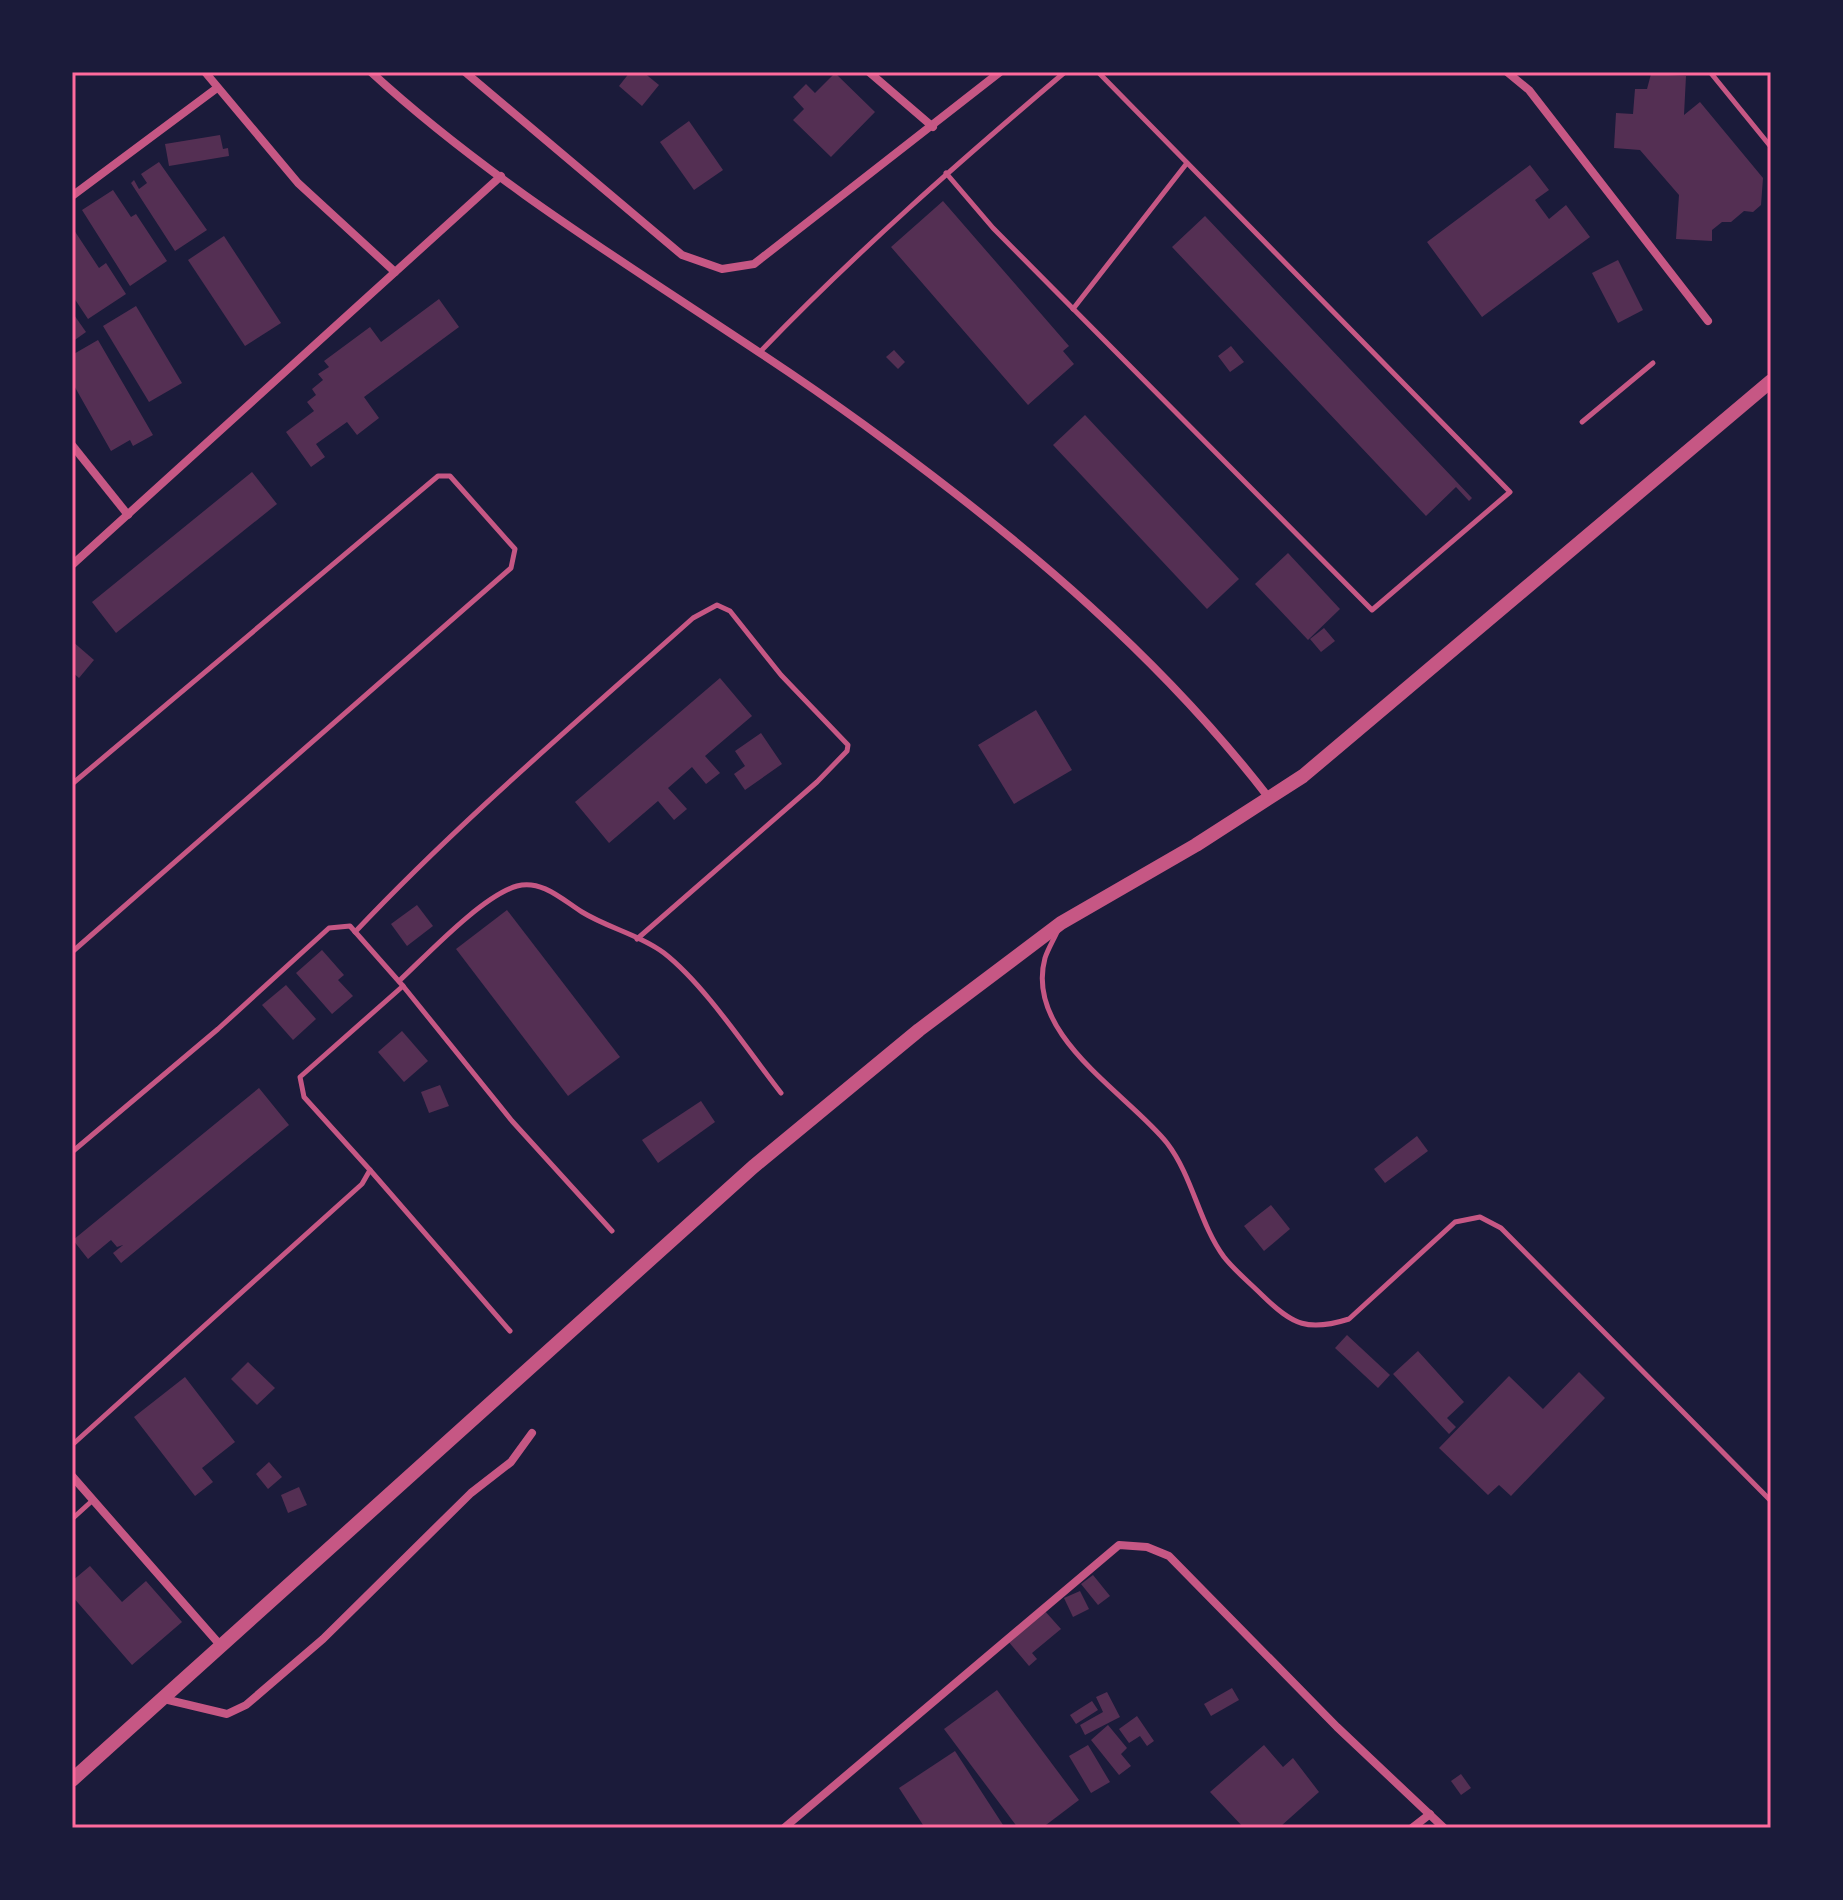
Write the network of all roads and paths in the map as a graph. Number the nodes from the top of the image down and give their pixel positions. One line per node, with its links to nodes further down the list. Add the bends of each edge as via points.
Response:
1 (205, 72): 10 (street)
2 (371, 72): 15 (street, via 418,115)
3 (465, 72): 11 (street, via 682,255 722,269 754,264)
4 (869, 72): 11 (street)
5 (1000, 72): 11 (street)
6 (1065, 72): 14 (lane)
7 (1098, 72): 13 (lane)
8 (1507, 72): 19 (street, via 1529,90)
9 (1710, 72): 12 (lane)
10 (217, 88): 16 (street); 17 (street, via 298,183)
11 (933, 127)
12 (1771, 147)
13 (1187, 163): 18 (lane); 18 (lane, via 1510,492 1372,610)
14 (946, 173): 18 (lane); 20 (lane)
15 (501, 176): 17 (street); 20 (street)
16 (72, 196)
17 (395, 272): 25 (street)
18 (1073, 309)
19 (1708, 321)
20 (759, 354): 28 (street, via 885,440 1018,544 1140,651 1221,735)
21 (1653, 363): 23 (lane)
22 (1771, 381): 28 (street, via 1303,776)
23 (1582, 422)
24 (72, 445): 25 (street)
25 (128, 515): 26 (street)
26 (72, 565)
27 (72, 784): 32 (lane, via 438,476 450,476 515,549 511,568)
28 (1269, 798): 29 (street)
29 (1061, 923): 43 (lane, via 1045,959 1050,1011 1094,1075 1168,1145 1224,1257 1282,1315 1303,1326 1349,1319 1455,1222 1480,1217 1501,1228); 45 (street, via 919,1030 753,1167)
30 (355, 932): 31 (lane, via 523,768 693,618 717,605 730,611 781,675 848,745 847,751); 33 (lane); 35 (lane, via 346,925 329,928)
31 (637, 939): 33 (lane, via 565,899 518,885 452,931); 34 (lane, via 663,953 687,976)
32 (72, 952)
33 (401, 984): 36 (lane, via 300,1077 304,1097); 37 (lane, via 512,1121)
34 (781, 1093)
35 (72, 1152)
36 (370, 1170): 38 (lane); 40 (lane, via 362,1184)
37 (612, 1231)
38 (510, 1331)
39 (532, 1433): 46 (street, via 511,1462 471,1493 323,1639 246,1705 227,1714)
40 (72, 1445)
41 (72, 1476): 42 (street)
42 (93, 1500): 44 (lane); 45 (street)
43 (1771, 1501)
44 (72, 1519)
45 (221, 1646): 46 (street)
46 (163, 1698): 47 (street)
47 (72, 1780)
48 (1430, 1814): 49 (street, via 1169,1556 1147,1547 1119,1545); 50 (street); 51 (street)
49 (784, 1828)
50 (1412, 1828)
51 (1444, 1828)

